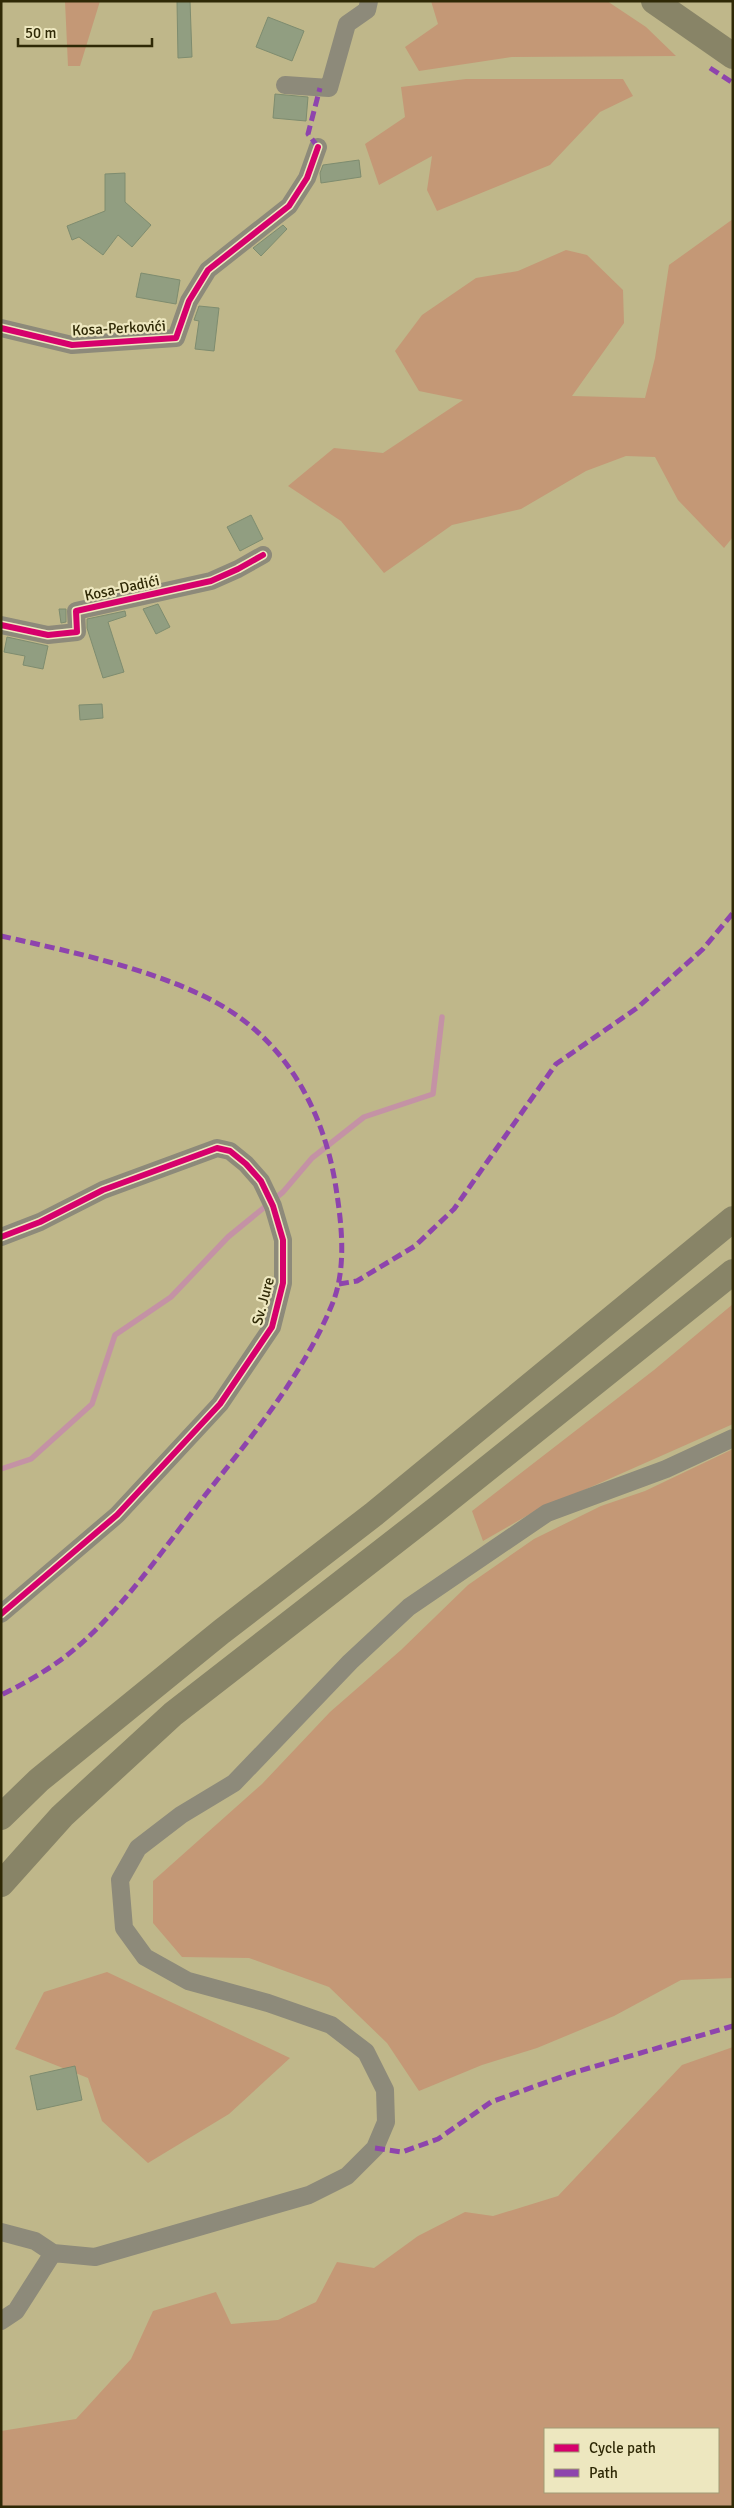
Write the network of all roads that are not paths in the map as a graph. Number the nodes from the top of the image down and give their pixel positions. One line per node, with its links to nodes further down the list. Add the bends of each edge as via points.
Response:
1 (369, 1): 4 (street, via 367,10 346,24 329,88)
2 (654, 1): 3 (highway)
3 (733, 56)
4 (285, 85)
5 (318, 147): 6 (street, Kosa-Perkovići, via 307,178 289,206 208,270 189,301 176,338 72,345)
6 (1, 328)
7 (263, 555): 8 (street, Kosa-Dadići, via 211,581 76,611 77,632 48,635)
8 (1, 625)
9 (733, 1219): 14 (highway, via 374,1514 221,1632 39,1780)
10 (1, 1237): 13 (street, Sv. Jure, via 40,1222 103,1190 218,1148 230,1151 246,1164 269,1198 283,1240 283,1283 272,1327 220,1404 117,1515)
11 (733, 1272): 15 (highway, via 173,1714 62,1816)
12 (733, 1438): 17 (street, via 666,1469 547,1513 461,1571 409,1608 350,1662 234,1783 181,1815 138,1848 120,1880 124,1928 145,1958 188,1981 330,2025 366,2052 385,2090 386,2122 375,2148 347,2176 309,2195 95,2257)
13 (1, 1614)
14 (1, 1817)
15 (1, 1884)
16 (1, 2232): 17 (street, via 35,2240)
17 (53, 2253): 18 (street, via 16,2311)
18 (1, 2321)

